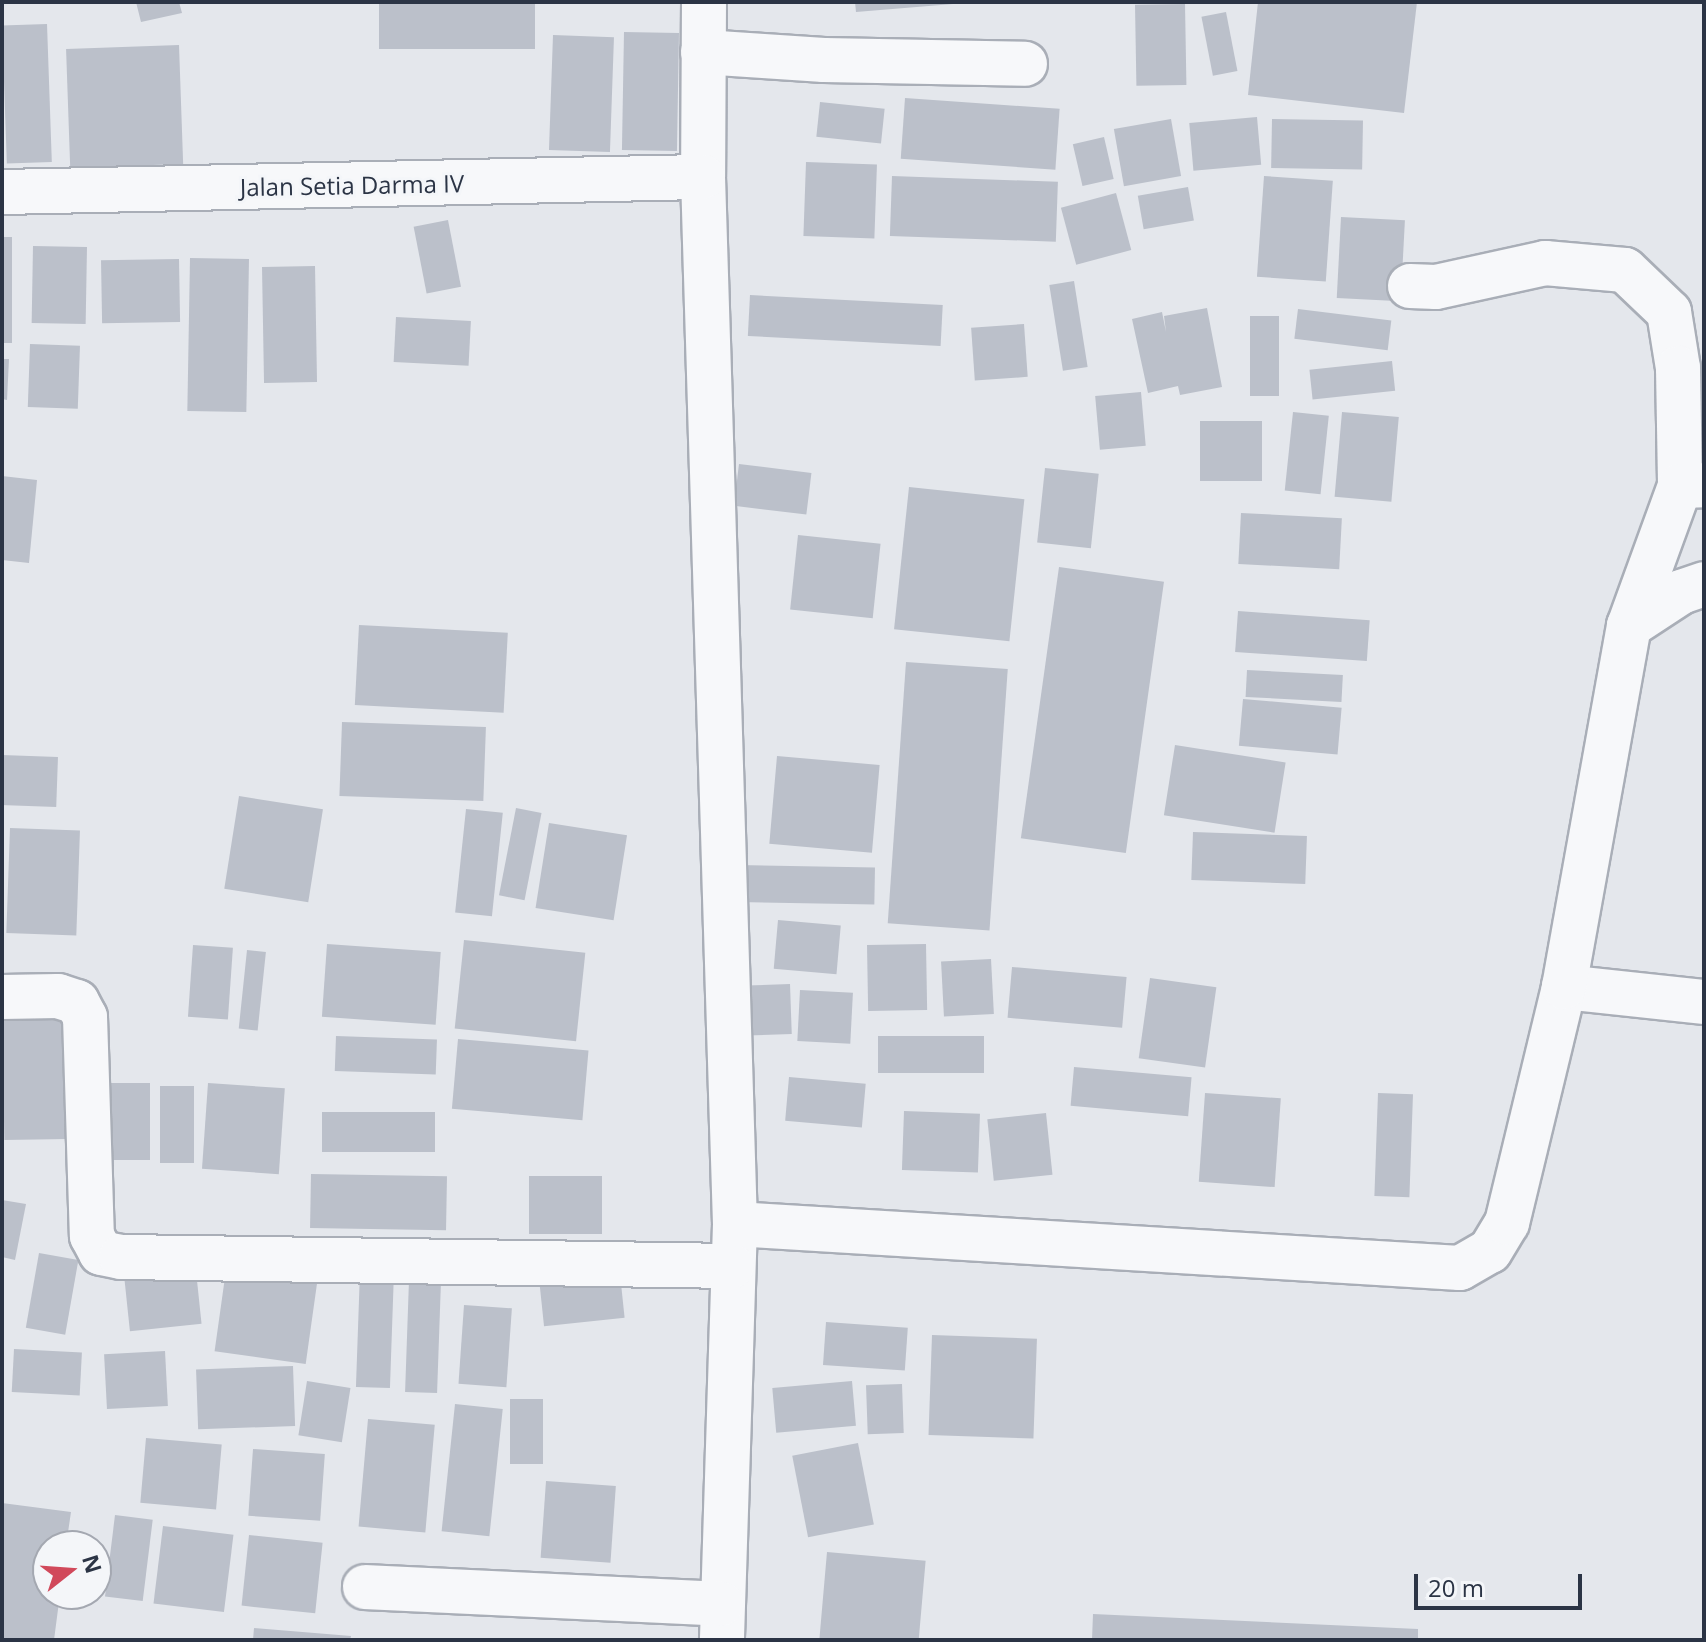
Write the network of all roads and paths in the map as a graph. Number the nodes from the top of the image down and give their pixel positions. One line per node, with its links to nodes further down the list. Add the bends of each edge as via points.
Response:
1 (704, 2): 2 (street)
2 (703, 52): 3 (street); 4 (street)
3 (1025, 64)
4 (703, 177): 5 (street, Jalan Setia Darma IV); 13 (street)
5 (2, 192)
6 (1410, 286): 7 (street, via 1436,287 1545,263 1625,270 1669,312)
7 (1692, 486): 9 (street)
8 (1704, 584): 9 (street, via 1681,592)
9 (1629, 626): 10 (street)
10 (1564, 987): 12 (street); 13 (street, via 1507,1223 1490,1251 1460,1268)
11 (2, 997): 13 (street, via 58,996 77,1002 85,1017 92,1236 101,1253 121,1257)
12 (1704, 1002)
13 (733, 1245): 15 (street)
14 (365, 1587): 15 (street)
15 (722, 1622)

